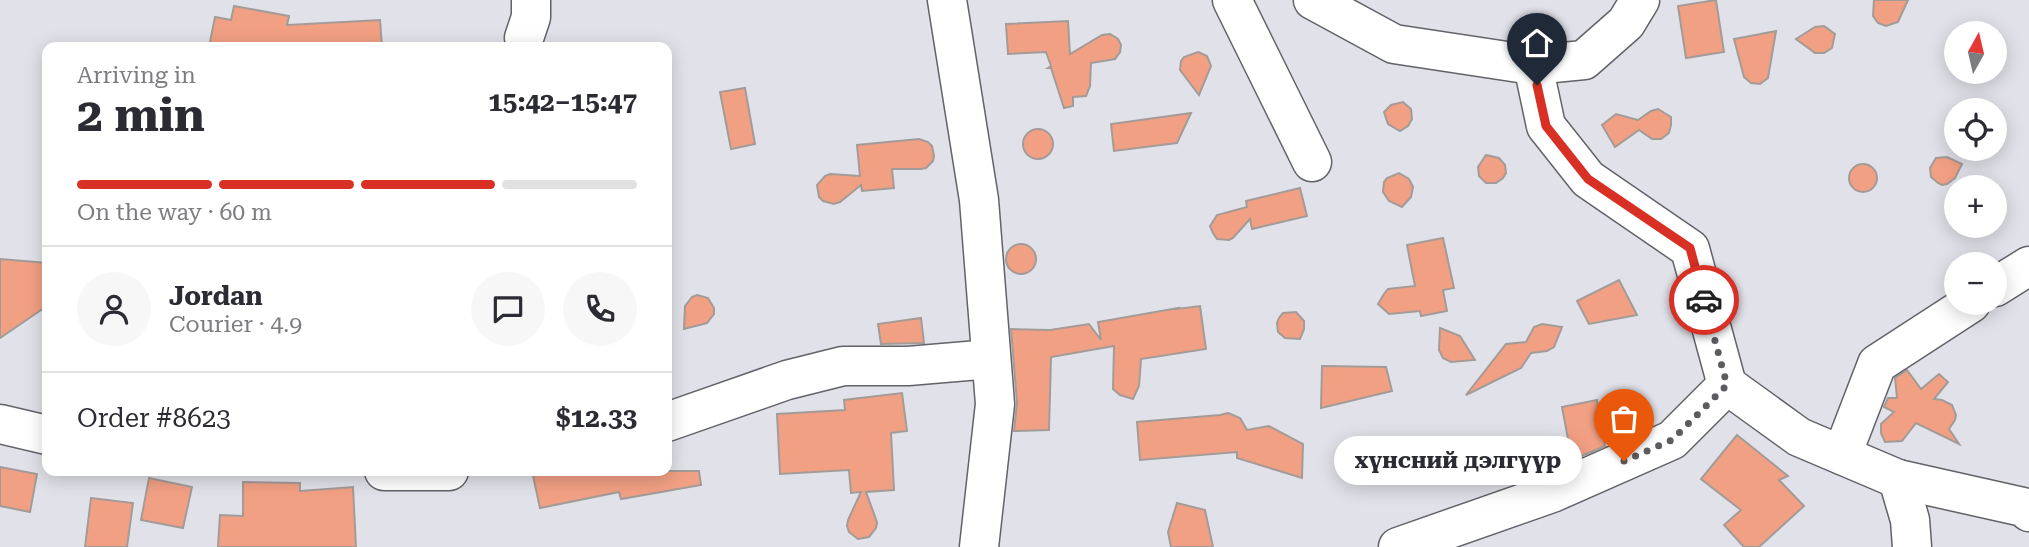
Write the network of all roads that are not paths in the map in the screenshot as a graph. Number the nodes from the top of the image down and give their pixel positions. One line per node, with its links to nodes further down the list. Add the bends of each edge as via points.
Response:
1 (531, 0): 6 (street)
2 (947, 0): 12 (street, via 979,201)
3 (1232, 0): 8 (street)
4 (1313, 0): 7 (street, via 1394,44)
5 (1640, 0): 7 (street, via 1626,23 1584,60)
6 (524, 38)
7 (1533, 65): 13 (street, via 1546,126 1588,179 1690,248)
8 (1312, 162)
9 (2029, 266): 10 (street)
10 (2007, 280)
11 (1953, 315): 17 (street, via 1877,364)
12 (991, 359): 14 (street, via 843,366 787,380); 20 (street, via 995,404)
13 (1727, 385): 17 (street, via 1799,437); 21 (street, via 1672,440 1552,493)
14 (672, 420)
15 (0, 424): 16 (street)
16 (42, 434)
17 (1842, 455): 18 (street)
18 (1898, 479): 19 (street); 22 (street)
19 (2029, 512)
20 (979, 547)
21 (1398, 547)
22 (1912, 547)

